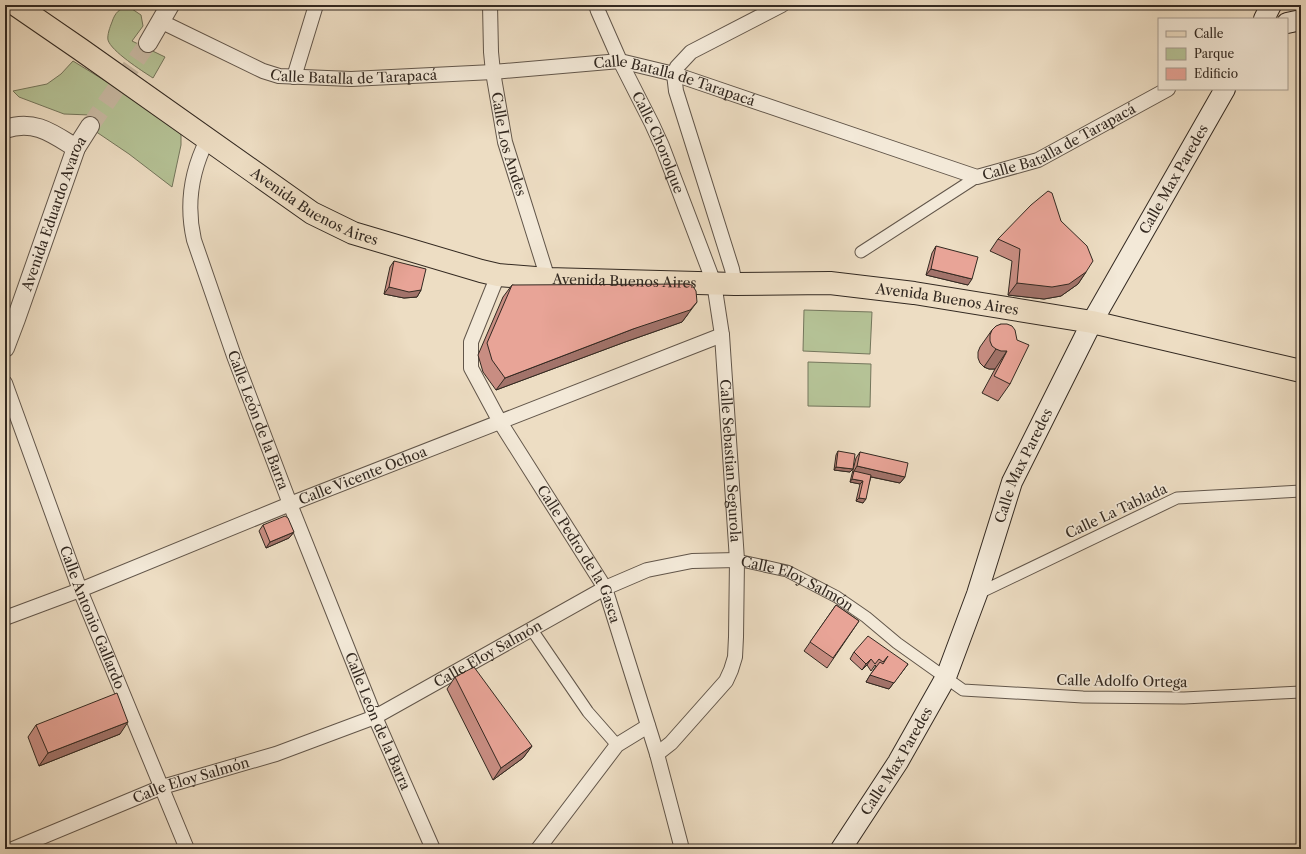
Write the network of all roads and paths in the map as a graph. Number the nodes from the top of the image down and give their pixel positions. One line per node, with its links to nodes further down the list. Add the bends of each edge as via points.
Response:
1 (16, 5): 23 (main road, Avenida Buenos Aires)
2 (170, 5): 12 (street)
3 (316, 5): 18 (street)
4 (490, 5): 16 (street, Calle Los Andes)
5 (596, 5): 15 (street, Calle Chorolque)
6 (782, 5): 17 (street, via 691,52)
7 (1272, 5): 10 (main road)
8 (1296, 5): 9 (main road)
9 (1301, 13)
10 (1265, 18)
11 (1301, 20): 13 (main road)
12 (160, 21): 14 (street); 18 (street, Calle Batalla de Tarapacá, via 263,71)
13 (1288, 23)
14 (148, 43)
15 (620, 61): 16 (street, Calle Batalla de Tarapacá); 17 (street, Calle Batalla de Tarapacá); 29 (street, Calle Chorolque, via 652,124)
16 (493, 72): 18 (street, Calle Batalla de Tarapacá, via 351,79); 28 (street, Calle Los Andes, via 504,142)
17 (674, 74): 25 (street, Calle Batalla de Tarapacá); 29 (street, Calle Chorolque, via 676,91 732,269)
18 (294, 77)
19 (1166, 90): 25 (street, Calle Batalla de Tarapacá, via 1038,160)
20 (1224, 90): 30 (main road, Calle Max Paredes)
21 (90, 126): 24 (street, Avenida Eduardo Avaroa)
22 (5, 129): 24 (street, via 19,125 42,128)
23 (207, 140): 27 (main road, Avenida Buenos Aires, via 312,213 353,234); 37 (street, Calle León de la Barra, via 199,156 191,189 191,225 194,240 234,356)
24 (76, 148): 32 (street, Avenida Eduardo Avaroa)
25 (977, 177): 26 (street)
26 (862, 252)
27 (498, 275): 28 (main road, Avenida Buenos Aires); 35 (street, Calle Pedro de la Gasca, via 471,342 471,368)
28 (548, 279): 29 (main road, Avenida Buenos Aires)
29 (724, 283): 30 (main road, Avenida Buenos Aires, via 830,283 914,293); 31 (street, Calle Sebastian Segurola)
30 (1092, 322): 33 (main road, Avenida Buenos Aires); 41 (main road, Calle Max Paredes, via 1012,482)
31 (722, 335): 35 (street, Calle Vicente Ochoa); 38 (street, Calle Sebastian Segurola)
32 (5, 348)
33 (1301, 371)
34 (5, 383): 40 (street, Calle Antonio Gallardo)
35 (500, 422): 37 (street, Calle Vicente Ochoa); 39 (street, Calle Pedro de la Gasca)
36 (1301, 490): 41 (street, Calle La Tablada, via 1177,498)
37 (290, 504): 40 (street, Calle Vicente Ochoa); 46 (street, Calle León de la Barra)
38 (737, 560): 39 (street, Calle Eloy Salmón, via 692,561 647,570); 44 (street, Calle Eloy Salmón, via 787,571 837,597); 49 (street, Calle Sebastian Segurola, via 735,657 731,670 726,681 671,743)
39 (605, 588): 43 (street, Calle Eloy Salmón); 47 (street, Calle Pedro de la Gasca)
40 (80, 590): 42 (street, Calle Vicente Ochoa); 50 (street, Calle Antonio Gallardo)
41 (977, 594): 44 (main road, Calle Max Paredes)
42 (5, 618)
43 (532, 630): 46 (street, Calle Eloy Salmón); 48 (street, via 588,712)
44 (946, 677): 45 (street, Calle Adolfo Ortega, via 963,690 1083,697 1184,698); 51 (main road, Calle Max Paredes)
45 (1301, 692)
46 (375, 717): 50 (street, Calle Eloy Salmón, via 276,754); 54 (street, Calle León de la Barra)
47 (648, 726): 48 (street); 49 (street, Calle Pedro de la Gasca)
48 (616, 745): 55 (street)
49 (657, 754): 56 (street, Calle Pedro de la Gasca)
50 (162, 787): 52 (street, Calle Eloy Salmón); 53 (street, Calle Antonio Gallardo)
51 (847, 847)
52 (13, 849)
53 (187, 849)
54 (432, 849)
55 (538, 849)
56 (682, 849)

